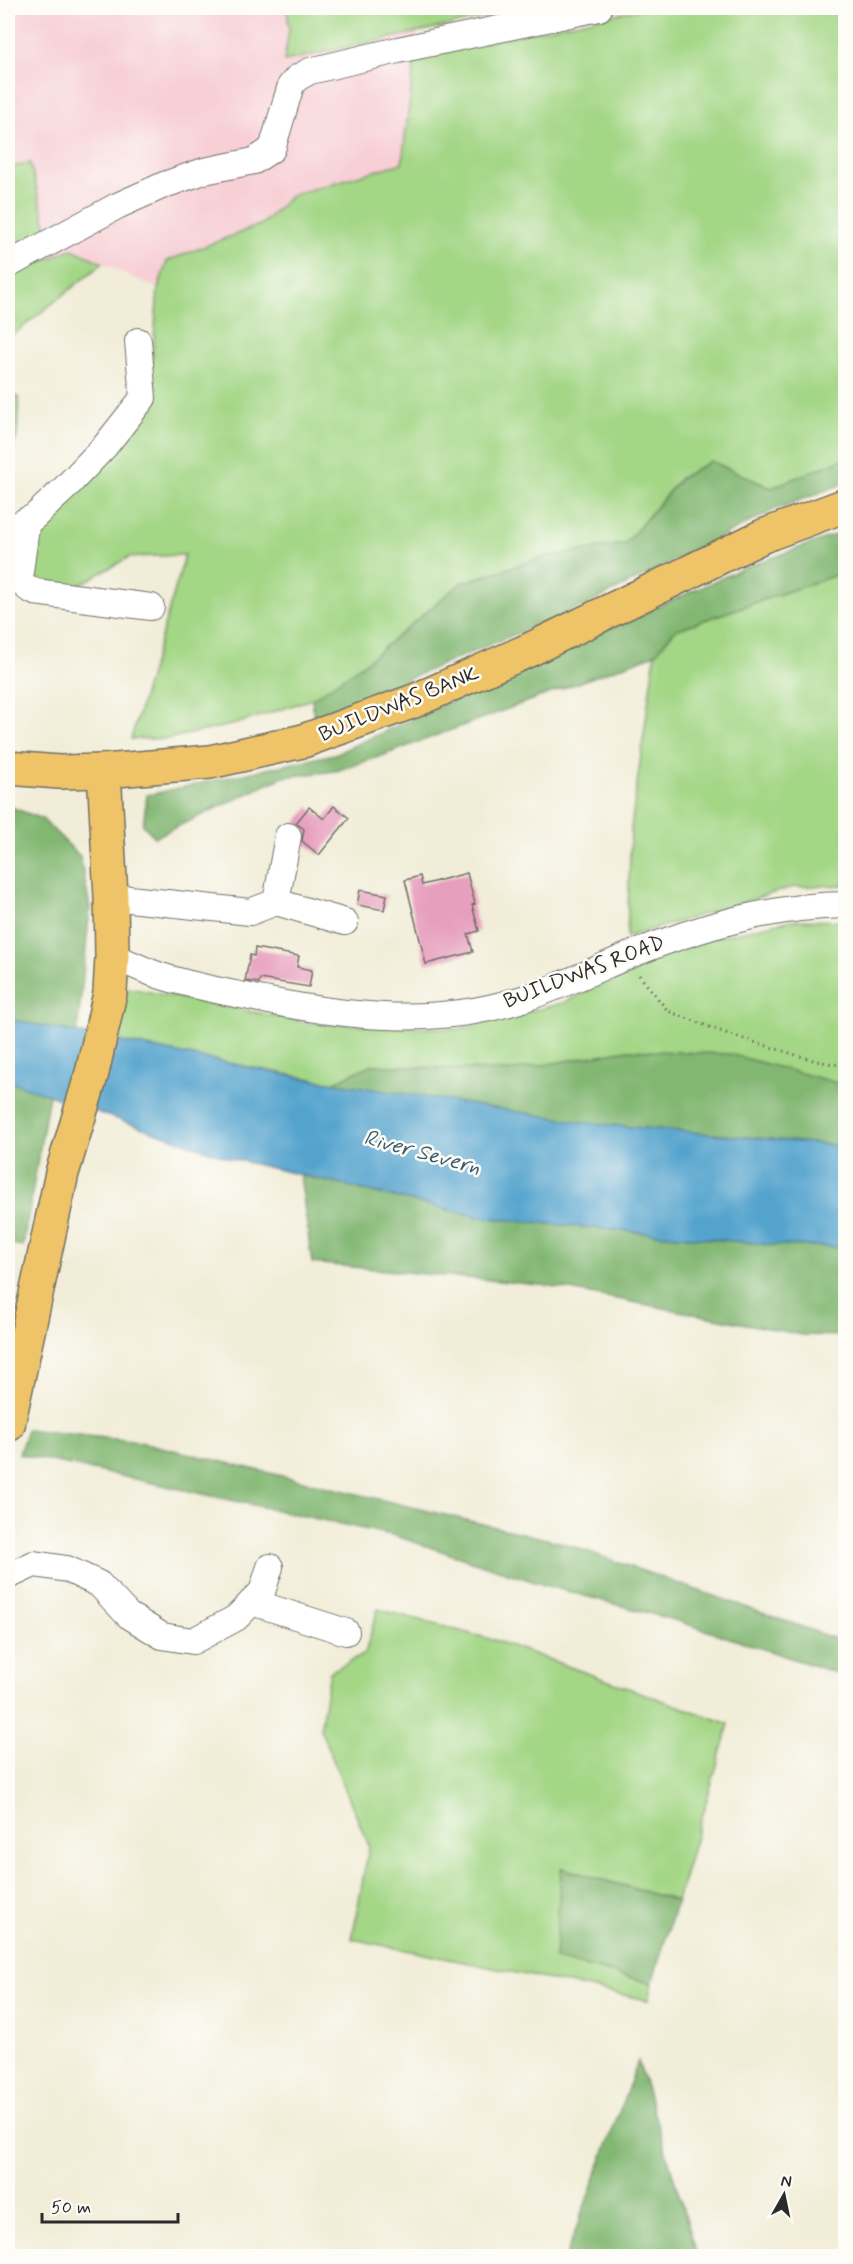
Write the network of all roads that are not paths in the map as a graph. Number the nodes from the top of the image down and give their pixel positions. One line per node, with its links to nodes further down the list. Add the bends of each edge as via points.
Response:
1 (599, 8): 2 (street, via 310,71 291,85 272,149 254,161 204,171 164,185)
2 (8, 265)
3 (138, 341): 5 (street, via 143,398 64,489 34,517)
4 (846, 505): 9 (main road, BUILDWAS BANK, via 763,536 414,702 303,741 210,762)
5 (17, 525): 6 (street)
6 (14, 567): 7 (street, via 25,587 35,592)
7 (151, 607)
8 (8, 768): 9 (main road)
9 (104, 771): 11 (main road)
10 (288, 836): 12 (street)
11 (111, 897): 12 (street, via 250,912); 15 (main road)
12 (276, 902): 14 (street)
13 (846, 905): 15 (street, BUILDWAS ROAD, via 778,910 735,919 629,955 562,986 514,1002 430,1017 392,1018 289,1005 159,975)
14 (345, 922)
15 (112, 956): 16 (main road, via 110,993 92,1073 62,1173)
16 (8, 1425)
17 (270, 1567): 19 (street, via 262,1592)
18 (8, 1576): 19 (street, via 34,1564 67,1569 99,1584 128,1615 162,1636 193,1641 236,1618)
19 (252, 1602): 20 (street)
20 (346, 1632)

